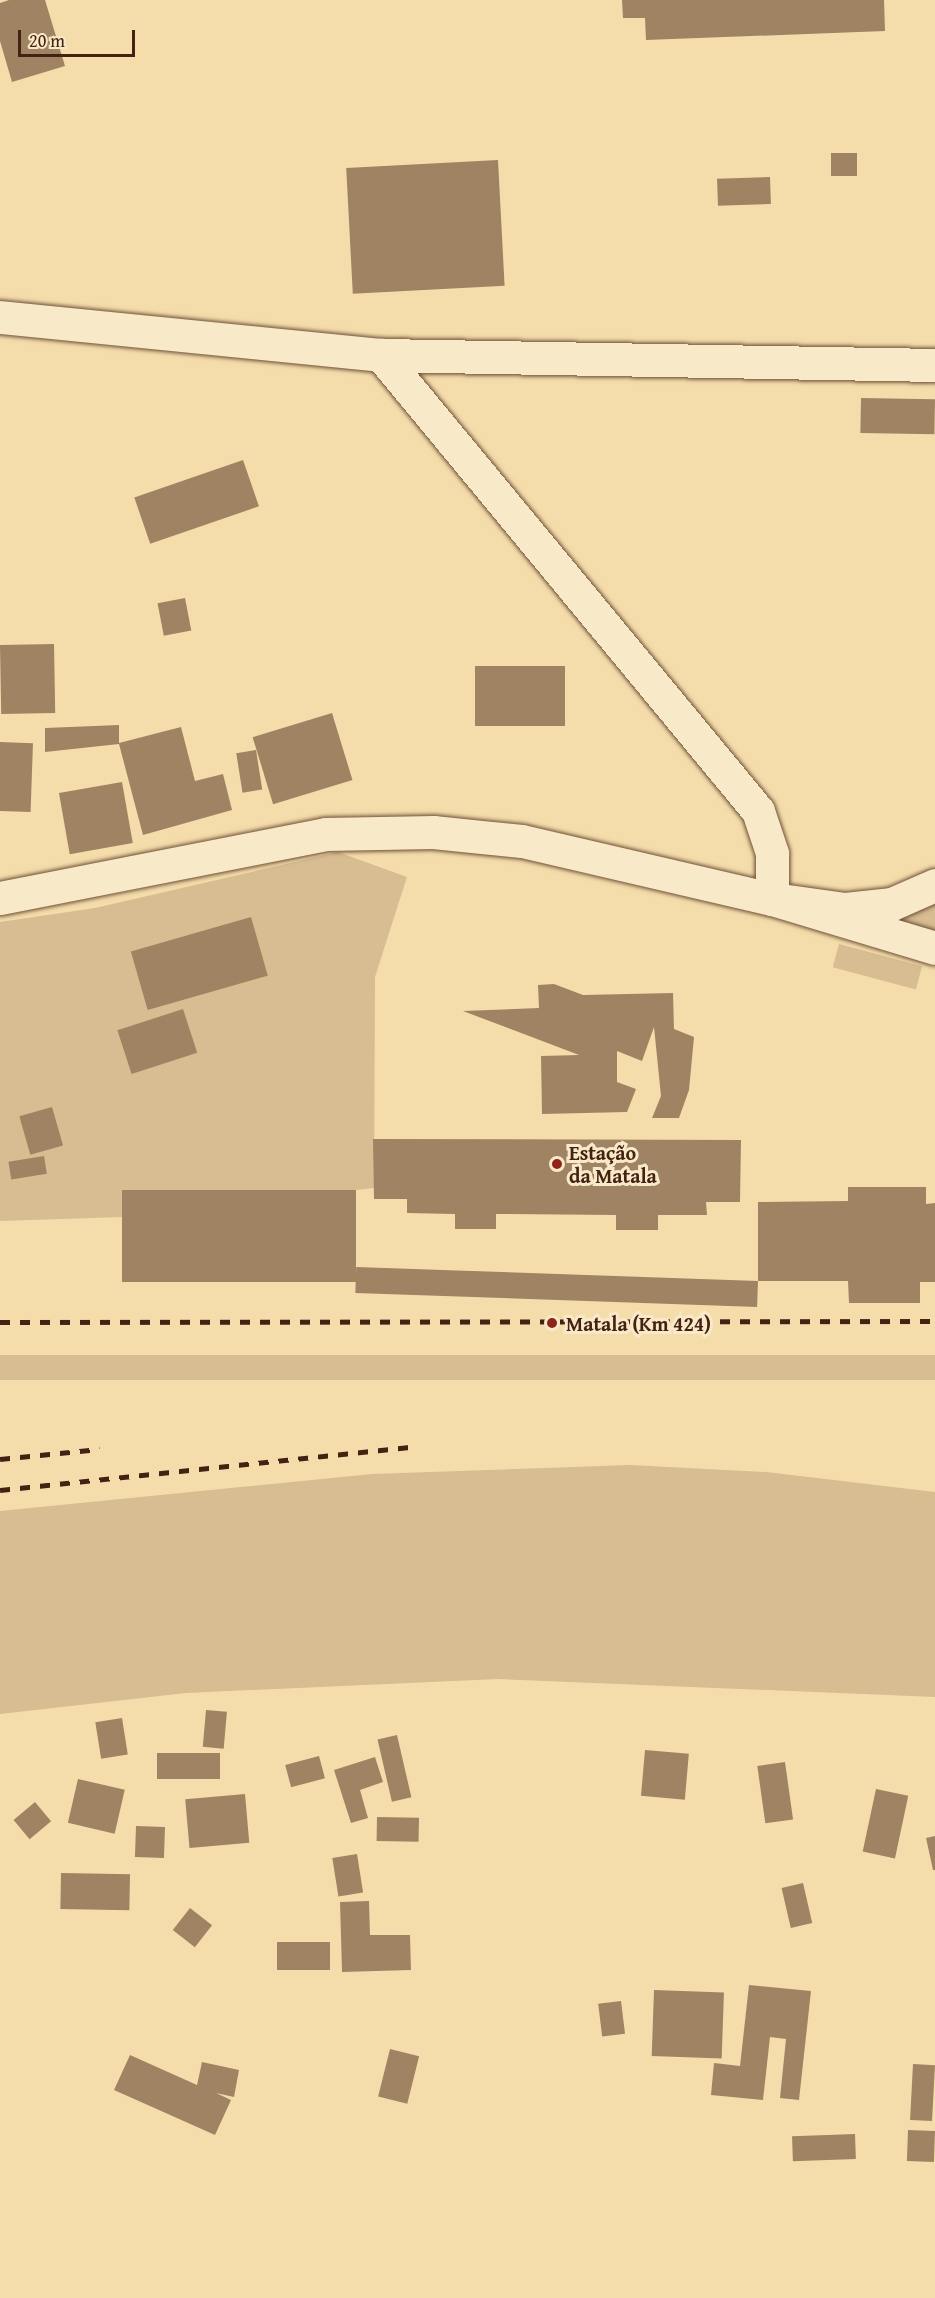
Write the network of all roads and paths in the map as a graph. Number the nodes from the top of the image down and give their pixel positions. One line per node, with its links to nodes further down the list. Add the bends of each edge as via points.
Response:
1 (0, 317): 2 (street)
2 (381, 355): 3 (street); 6 (street, via 758,811 772,853)
3 (935, 365)
4 (935, 885): 6 (street, via 892,904 845,909)
5 (0, 898): 6 (street, via 325,834 433,832 522,841)
6 (772, 899): 7 (street)
7 (935, 948)

